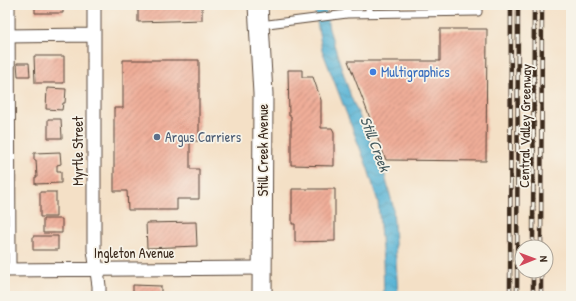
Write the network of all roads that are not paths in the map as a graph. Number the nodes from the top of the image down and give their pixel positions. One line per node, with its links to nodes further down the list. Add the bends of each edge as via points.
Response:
1 (11, 5): 13 (lane)
2 (94, 5): 12 (street, Myrtle Street)
3 (258, 5): 11 (street, Still Creek Avenue)
4 (347, 5): 10 (lane)
5 (369, 5): 8 (lane)
6 (400, 5): 9 (lane)
7 (478, 5): 9 (lane, via 478,12)
8 (368, 13): 9 (lane); 10 (lane)
9 (400, 13)
10 (347, 14): 11 (lane)
11 (259, 25): 14 (street, Still Creek Avenue, via 263,101)
12 (94, 35): 13 (street); 16 (street, Myrtle Street)
13 (8, 36): 15 (lane)
14 (262, 268): 16 (street, Ingleton Avenue); 18 (street, Still Creek Avenue)
15 (9, 270): 16 (street, Ingleton Avenue)
16 (96, 270): 17 (street, Myrtle Street)
17 (99, 296)
18 (262, 296)

